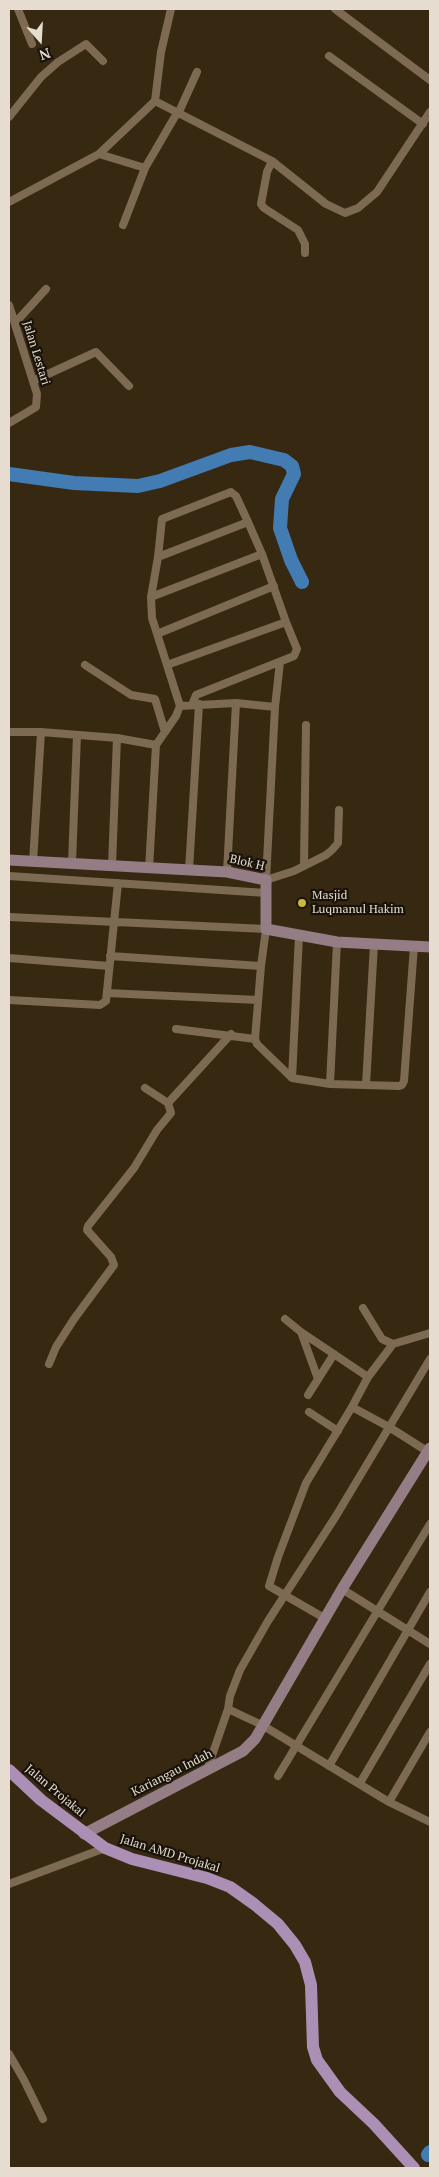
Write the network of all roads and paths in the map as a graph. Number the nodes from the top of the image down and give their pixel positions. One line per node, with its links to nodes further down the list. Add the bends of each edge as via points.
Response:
1 (18, 9): 4 (street)
2 (171, 9): 9 (street, via 161,52)
3 (335, 9): 8 (street)
4 (32, 44)
5 (329, 56): 13 (street)
6 (103, 61): 12 (street, via 86,44 41,77)
7 (197, 72): 11 (street)
8 (430, 80)
9 (156, 101): 11 (street); 14 (street)
10 (430, 112): 13 (street)
11 (177, 113): 15 (street); 16 (street)
12 (9, 117)
13 (423, 124): 15 (street, via 378,192 358,208 345,213 326,204)
14 (99, 154): 16 (street); 17 (street)
15 (272, 161): 19 (street, via 261,204 298,230 305,244)
16 (145, 168): 18 (street)
17 (9, 202)
18 (123, 225)
19 (305, 253)
20 (46, 289): 22 (street)
21 (9, 304): 22 (street, Jalan Lestari)
22 (16, 323): 23 (street, Jalan Lestari)
23 (34, 380): 24 (street, via 96,352); 25 (street, Jalan Lestari, via 36,406)
24 (129, 386)
25 (9, 423)
26 (248, 522): 27 (street); 28 (street); 28 (street, via 231,492 162,519)
27 (262, 554): 29 (street); 30 (street)
28 (158, 557): 30 (street)
29 (274, 586): 31 (street); 32 (street)
30 (151, 597): 32 (street)
31 (286, 622): 33 (street, via 297,649 294,656); 35 (street)
32 (157, 634): 35 (street)
33 (280, 662): 37 (street, via 196,695); 39 (street)
34 (85, 665): 43 (street, via 131,695 155,698)
35 (167, 665): 38 (street)
36 (236, 703): 37 (street); 39 (street); 55 (street)
37 (196, 704): 38 (street); 54 (street)
38 (180, 706): 43 (street)
39 (275, 708): 57 (street)
40 (306, 725): 51 (street)
41 (9, 732): 42 (street)
42 (41, 732): 44 (street); 49 (street)
43 (165, 732): 46 (street)
44 (77, 735): 45 (street); 50 (street)
45 (118, 738): 46 (street); 52 (street)
46 (156, 745): 53 (street)
47 (338, 810): 51 (street, via 338,843 326,855)
48 (9, 860): 49 (street, Blok H)
49 (33, 862): 50 (street, Blok H)
50 (72, 863): 52 (street, Blok H)
51 (304, 864): 57 (street)
52 (112, 865): 53 (street, Blok H)
53 (149, 868): 54 (street, Blok H)
54 (189, 870): 55 (street, Blok H)
55 (227, 872): 57 (street, Blok H)
56 (9, 876): 58 (street)
57 (266, 880): 59 (street, Blok H)
58 (118, 883): 59 (street); 61 (street)
59 (266, 893): 62 (street, Blok H)
60 (9, 917): 61 (street)
61 (115, 921): 62 (street); 68 (street)
62 (266, 929): 63 (street); 71 (street)
63 (299, 936): 64 (street); 78 (street)
64 (337, 942): 65 (street); 79 (street)
65 (374, 944): 66 (street); 80 (street)
66 (414, 946): 67 (street); 80 (street, via 404,1081 399,1086)
67 (430, 947)
68 (110, 956): 70 (street); 71 (street)
69 (9, 958): 70 (street)
70 (109, 966): 72 (street)
71 (261, 966): 74 (street)
72 (107, 993): 73 (street, via 106,1001 100,1005); 74 (street)
73 (9, 1000)
74 (258, 1000): 77 (street)
75 (176, 1029): 76 (street)
76 (231, 1034): 77 (street); 82 (street)
77 (255, 1039): 78 (street)
78 (292, 1078): 79 (street)
79 (330, 1084): 80 (street)
80 (366, 1085)
81 (145, 1088): 82 (street)
82 (168, 1103): 90 (street, via 171,1113 122,1184 88,1226 87,1230 111,1257 114,1265 74,1319)
83 (363, 1308): 87 (street, via 382,1339)
84 (285, 1319): 85 (street)
85 (301, 1332): 88 (street); 92 (street)
86 (430, 1333): 87 (street)
87 (393, 1344): 91 (street)
88 (334, 1354): 91 (street); 92 (street)
89 (430, 1359): 96 (street)
90 (49, 1364)
91 (368, 1377): 94 (street)
92 (318, 1379): 93 (street)
93 (308, 1395)
94 (352, 1407): 96 (street); 97 (street)
95 (309, 1412): 97 (street)
96 (389, 1427): 98 (street); 102 (street)
97 (338, 1431): 102 (street, via 306,1483 278,1557 269,1586)
98 (429, 1451): 100 (street, Kariangau Indah)
99 (430, 1524): 103 (street)
100 (342, 1589): 103 (street); 104 (street, Kariangau Indah)
101 (430, 1592): 105 (street)
102 (286, 1595): 104 (street); 108 (street, via 240,1670)
103 (378, 1612): 105 (street); 111 (street)
104 (326, 1619): 109 (street, Kariangau Indah)
105 (407, 1630): 106 (street); 112 (street)
106 (430, 1644)
107 (430, 1664): 116 (street)
108 (228, 1709): 109 (street); 114 (street)
109 (262, 1726): 111 (street); 114 (street, Kariangau Indah, via 243,1751)
110 (430, 1732): 117 (street)
111 (296, 1745): 112 (street); 115 (street)
112 (329, 1766): 116 (street)
113 (9, 1770): 119 (main road, Jalan Projakal)
114 (207, 1770): 119 (street, Kariangau Indah)
115 (278, 1776)
116 (360, 1783): 117 (street)
117 (389, 1802): 118 (street)
118 (430, 1822)
119 (84, 1834): 120 (main road, Jalan AMD Projakal)
120 (105, 1848): 121 (street); 124 (main road, Jalan AMD Projakal, via 230,1887 278,1924 295,1945 311,1985 313,2046 317,2060 340,2092)
121 (9, 1884)
122 (9, 2054): 123 (street)
123 (43, 2118)
124 (414, 2168)

